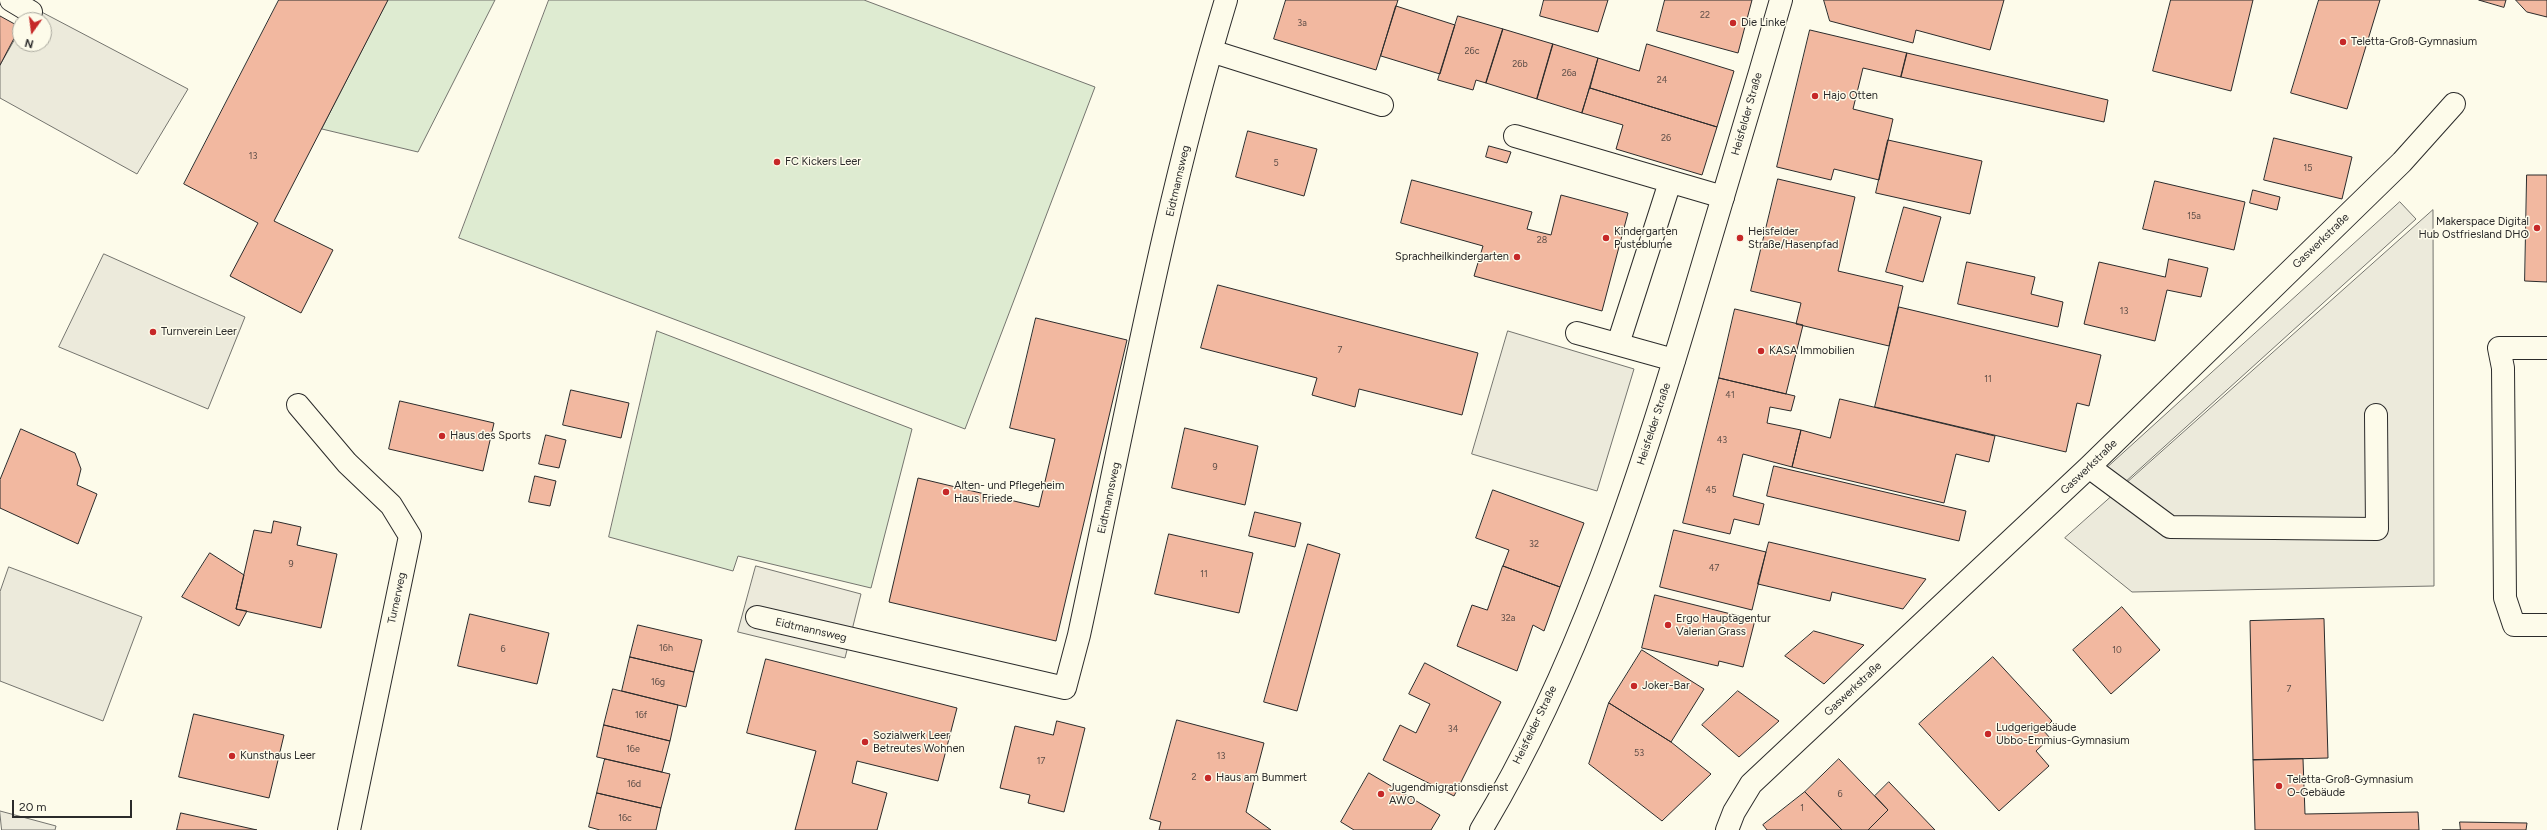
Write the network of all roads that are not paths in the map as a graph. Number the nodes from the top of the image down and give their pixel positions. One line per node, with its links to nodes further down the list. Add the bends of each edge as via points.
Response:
1 (11, 0): 4 (street)
2 (1226, 0): 5 (street, Eidtmannsweg)
3 (1781, 0): 10 (street, Heisfelder Straße)
4 (31, 12)
5 (1211, 50): 7 (street); 18 (street, Eidtmannsweg, via 1173,197 1079,635 1065,688)
6 (2454, 104): 17 (street, Gaswerkstraße, via 2402,162)
7 (1382, 106)
8 (1515, 136): 9 (street)
9 (1670, 182): 10 (street); 12 (street)
10 (1723, 197): 14 (street, Heisfelder Straße)
11 (1577, 333): 12 (street)
12 (1618, 344): 14 (street)
13 (2547, 348): 19 (street, via 2499,348 2503,368 2505,598 2514,625)
14 (1674, 360): 21 (street, Heisfelder Straße, via 1648,447 1599,581 1548,701)
15 (298, 405): 20 (street, Turnerweg, via 347,463 391,505 410,536)
16 (2376, 415): 17 (street, via 2377,529 2170,527)
17 (2089, 467): 22 (street, Gaswerkstraße, via 1752,784 1734,812)
18 (757, 617)
19 (2547, 625)
20 (349, 830)
21 (1481, 830)
22 (1727, 830)

